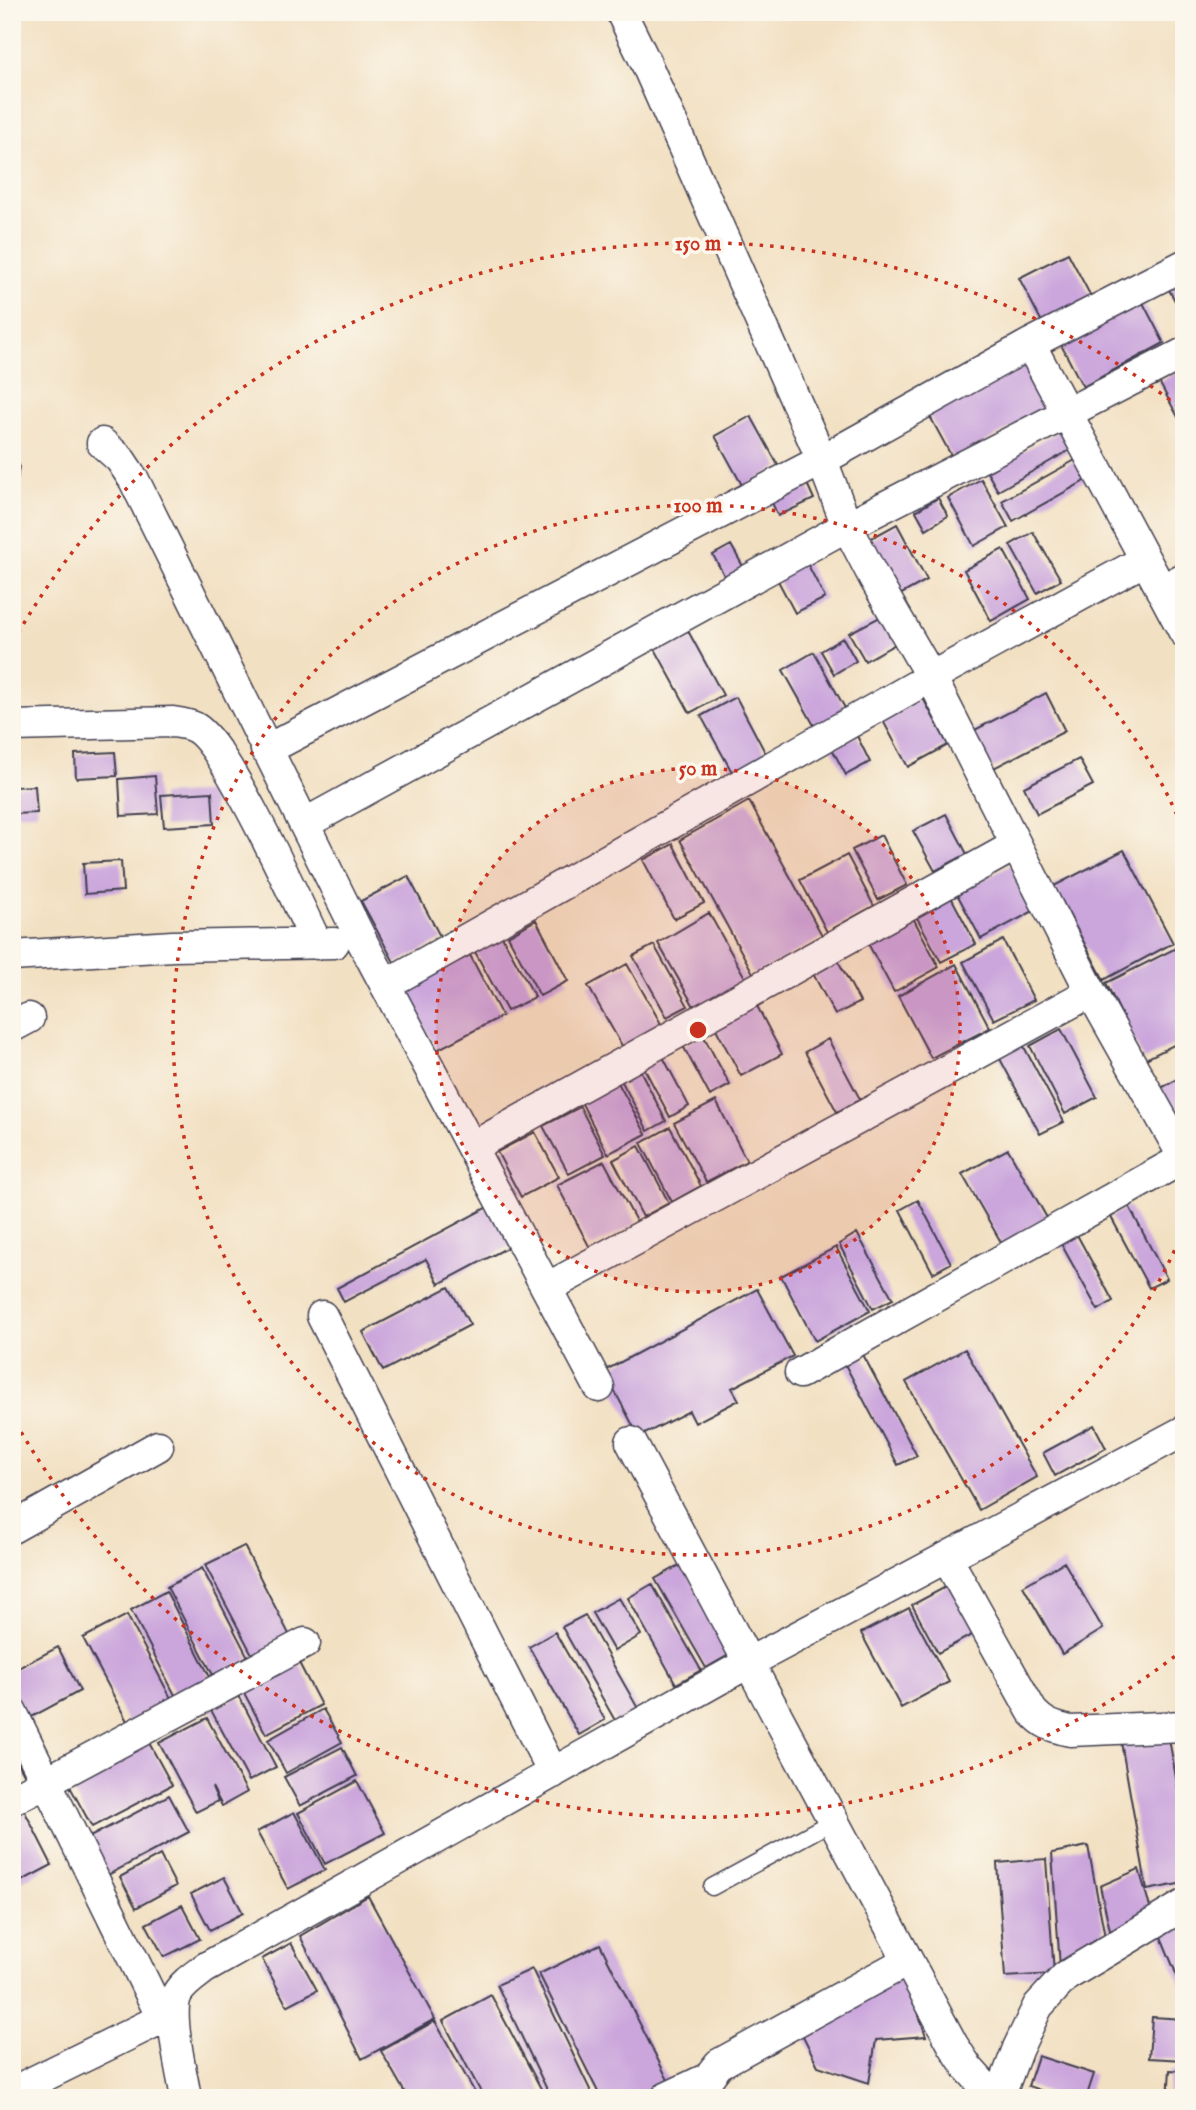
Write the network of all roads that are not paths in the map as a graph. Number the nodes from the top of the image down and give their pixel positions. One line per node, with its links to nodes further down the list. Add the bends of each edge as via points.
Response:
1 (621, 12): 7 (street)
2 (1184, 265): 3 (street)
3 (1030, 344): 5 (street); 7 (street)
4 (1184, 353): 5 (street)
5 (1066, 414): 8 (street); 9 (street)
6 (102, 443): 14 (street, via 120,459 139,490)
7 (822, 460): 8 (street); 14 (street)
8 (847, 526): 12 (street); 15 (street)
9 (1145, 560): 10 (street); 12 (street)
10 (1172, 584): 11 (street)
11 (1184, 632)
12 (930, 677): 16 (street); 20 (street)
13 (12, 726): 18 (street, via 173,722 195,727 220,756)
14 (266, 750): 15 (street)
15 (304, 824): 17 (street)
16 (1016, 845): 21 (street); 22 (street)
17 (363, 943): 18 (street); 20 (street)
18 (317, 944): 19 (street, via 173,946)
19 (12, 956)
20 (385, 985): 22 (street)
21 (1091, 992): 23 (street); 24 (street)
22 (472, 1147): 24 (street)
23 (1184, 1158): 26 (street)
24 (547, 1288): 27 (street)
25 (321, 1316): 37 (street)
26 (800, 1373)
27 (599, 1387)
28 (1184, 1432): 32 (street)
29 (631, 1442): 34 (street)
30 (158, 1446): 31 (street)
31 (12, 1528)
32 (947, 1558): 34 (street); 36 (street, via 1041,1721 1070,1731)
33 (305, 1643): 38 (street)
34 (748, 1664): 37 (street); 40 (street)
35 (12, 1712): 38 (street)
36 (1184, 1726)
37 (553, 1773): 44 (street, via 205,1968 177,1994)
38 (46, 1782): 39 (street); 44 (street)
39 (12, 1800)
40 (833, 1821): 41 (lane); 43 (street)
41 (712, 1887)
42 (1184, 1905): 49 (street, via 1066,1976 1038,2006)
43 (907, 1961): 45 (street, via 719,2064); 49 (street, via 968,2068)
44 (167, 2016): 46 (street); 47 (street)
45 (706, 2088): 48 (street)
46 (12, 2092)
47 (186, 2098)
48 (666, 2098)
49 (997, 2098)

